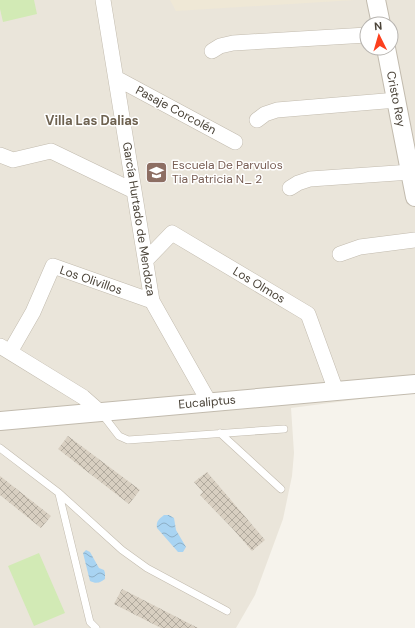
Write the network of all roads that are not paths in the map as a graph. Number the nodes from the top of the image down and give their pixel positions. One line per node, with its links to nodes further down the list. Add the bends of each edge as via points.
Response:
1 (103, 0): 7 (street, García Hurtado de Mendoza)
2 (376, 0): 3 (street)
3 (379, 16)
4 (359, 35): 5 (street, via 233,43)
5 (212, 51)
6 (388, 56): 8 (street, Cristo Rey)
7 (116, 78): 10 (street, Pasaje Corcolén); 14 (street, García Hurtado de Mendoza)
8 (397, 100): 9 (street, via 277,110); 12 (street, Cristo Rey)
9 (257, 120)
10 (236, 142)
11 (0, 155): 14 (street, via 13,160 51,151)
12 (411, 172): 13 (street, via 310,180); 15 (street, Cristo Rey)
13 (290, 188)
14 (134, 191): 18 (street, García Hurtado de Mendoza)
15 (415, 197)
16 (415, 240): 17 (street, via 360,246)
17 (340, 254)
18 (146, 260): 19 (street, García Hurtado de Mendoza); 22 (street, Los Olmos, via 172,233 308,314)
19 (152, 301): 20 (street, Los Olivillos, via 53,266 33,312); 23 (street, García Hurtado de Mendoza)
20 (5, 349): 24 (street, via 83,397)
21 (415, 384): 22 (street, Eucaliptus)
22 (336, 391): 23 (street, Eucaliptus)
23 (209, 402): 24 (street, Eucaliptus)
24 (100, 412): 25 (street, Eucaliptus); 27 (lane, via 119,436 128,440)
25 (0, 421)
26 (284, 429): 27 (lane)
27 (220, 433): 29 (lane)
28 (0, 448): 30 (lane)
29 (281, 489)
30 (59, 493): 31 (lane, via 122,550 147,568); 32 (lane, via 90,622)
31 (227, 611)
32 (96, 628)

